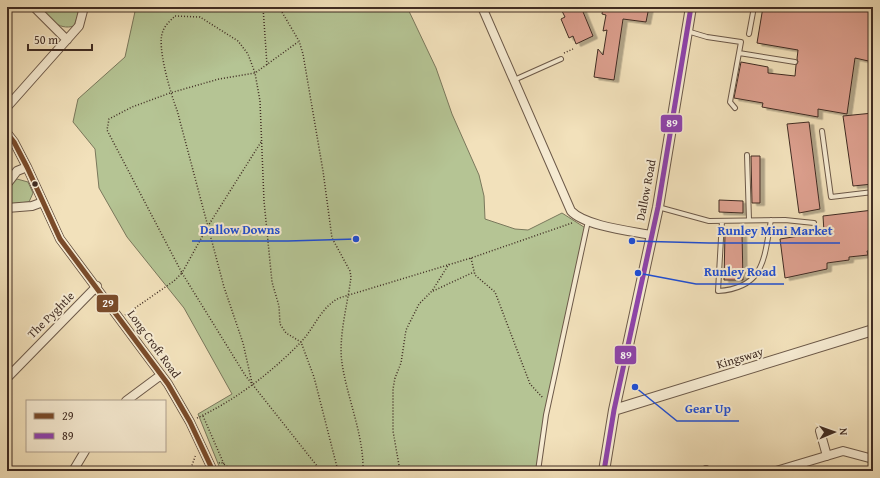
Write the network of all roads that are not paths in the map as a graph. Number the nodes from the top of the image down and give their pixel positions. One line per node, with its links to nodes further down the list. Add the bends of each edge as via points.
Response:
1 (34, 7): 8 (street)
2 (84, 7): 8 (street, via 79,26)
3 (482, 7): 12 (street)
4 (754, 7): 7 (lane)
5 (687, 13): 6 (street, Dallow Road)
6 (687, 31): 9 (lane, via 741,42); 22 (street, Dallow Road)
7 (749, 34)
8 (67, 40): 13 (street)
9 (739, 53): 11 (lane); 14 (lane, via 730,102)
10 (561, 59): 12 (lane)
11 (795, 62)
12 (513, 80): 26 (street, via 571,211 577,217)
13 (7, 107)
14 (735, 108)
15 (822, 131): 20 (lane, via 831,197)
16 (7, 133): 18 (street, Long Croft Road)
17 (747, 155): 24 (lane)
18 (27, 167): 19 (street, via 18,171); 21 (street, Long Croft Road)
19 (7, 184)
20 (873, 192)
21 (43, 202): 23 (street, via 32,206); 30 (street, Long Croft Road, via 60,239)
22 (658, 207): 27 (lane, via 709,221); 29 (street, Dallow Road)
23 (7, 208)
24 (749, 220): 25 (lane); 27 (lane)
25 (771, 220): 27 (lane, via 763,263 756,276 736,290 718,291); 28 (lane)
26 (588, 221): 29 (street); 43 (lane, via 549,404)
27 (722, 221)
28 (814, 223)
29 (651, 235): 35 (street, Dallow Road)
30 (96, 286): 32 (street, Long Croft Road); 33 (street, The Pyghtle)
31 (873, 330): 35 (street, Kingsway)
32 (161, 375): 34 (street); 40 (street, Long Croft Road)
33 (7, 378)
34 (127, 400)
35 (614, 410): 44 (street, Dallow Road)
36 (820, 431): 38 (street)
37 (84, 452): 42 (street)
38 (827, 456): 39 (street, via 843,451); 41 (street)
39 (873, 459)
40 (214, 467)
41 (793, 468): 45 (street)
42 (73, 471)
43 (538, 471)
44 (604, 471)
45 (776, 471)

